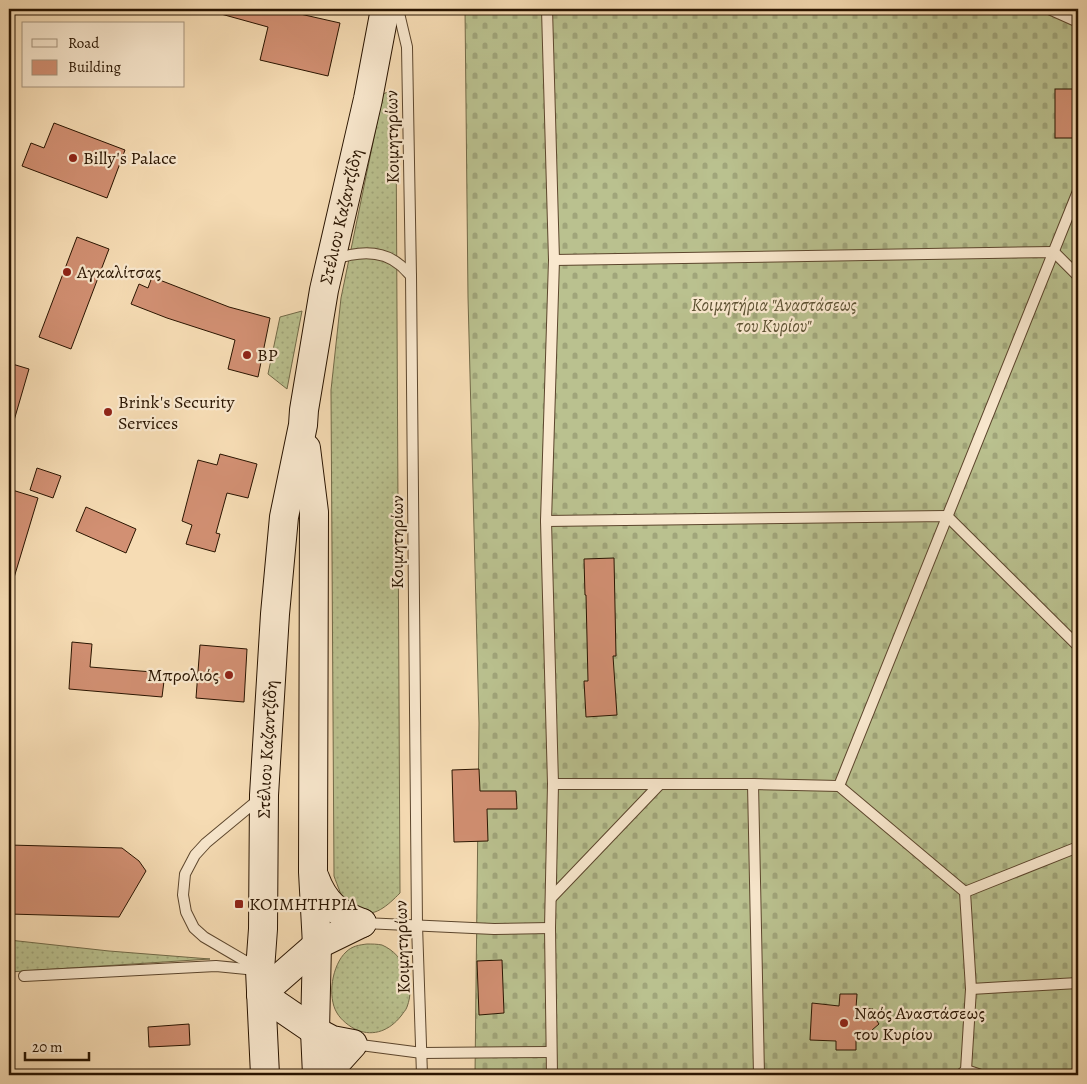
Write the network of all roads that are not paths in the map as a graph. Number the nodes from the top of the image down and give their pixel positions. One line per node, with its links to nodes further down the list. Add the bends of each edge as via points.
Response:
1 (385, 9): 9 (main road, Στέλιου Καζαντζίδη)
2 (398, 9): 10 (lane, Κοιμητηρίων, via 407,47)
3 (547, 9): 8 (lane)
4 (1049, 9): 5 (lane)
5 (1078, 22)
6 (1078, 191): 7 (lane)
7 (1054, 252): 8 (lane); 11 (lane); 13 (lane)
8 (554, 260): 14 (lane)
9 (331, 261): 10 (lane, via 360,253 373,254 388,257); 12 (main road, Στέλιου Καζαντζίδη)
10 (411, 276): 26 (lane, Κοιμητηρίων)
11 (1078, 276)
12 (303, 425): 20 (main road, Στέλιου Καζαντζίδη, via 284,517); 22 (main road, Στέλιου Καζαντζίδη, via 314,512)
13 (947, 516): 14 (lane); 15 (lane); 19 (lane)
14 (546, 521): 16 (lane)
15 (1078, 646)
16 (553, 784): 17 (lane); 24 (lane)
17 (660, 784): 18 (lane); 24 (lane)
18 (753, 784): 19 (lane); 43 (lane)
19 (839, 786): 23 (lane)
20 (264, 795): 30 (main road, Στέλιου Καζαντζίδη, via 264,928); 30 (lane, via 195,855 185,874 183,895 186,912 194,928)
21 (1078, 847): 23 (lane)
22 (313, 872): 25 (main road, via 330,904 345,916); 28 (main road, Στέλιου Καζαντζίδη)
23 (965, 892): 32 (lane)
24 (551, 898): 27 (lane)
25 (362, 923): 26 (lane); 28 (main road)
26 (416, 925): 27 (lane); 36 (lane, Κοιμητηρίων)
27 (550, 928): 35 (lane)
28 (317, 945): 30 (main road); 33 (main road, Στέλιου Καζαντζίδη)
29 (24, 976): 30 (lane, via 216,966)
30 (260, 982): 33 (main road); 38 (main road, Στέλιου Καζαντζίδη)
31 (1078, 983): 32 (lane)
32 (971, 989): 37 (lane)
33 (315, 1031): 34 (main road, via 332,1040); 39 (main road, Στέλιου Καζαντζίδη)
34 (352, 1044): 36 (lane); 40 (main road)
35 (551, 1052): 36 (lane); 42 (lane)
36 (422, 1053): 41 (lane, Κοιμητηρίων)
37 (963, 1072): 44 (lane)
38 (265, 1075)
39 (317, 1075)
40 (325, 1075)
41 (422, 1075)
42 (552, 1075)
43 (759, 1075)
44 (982, 1075)

